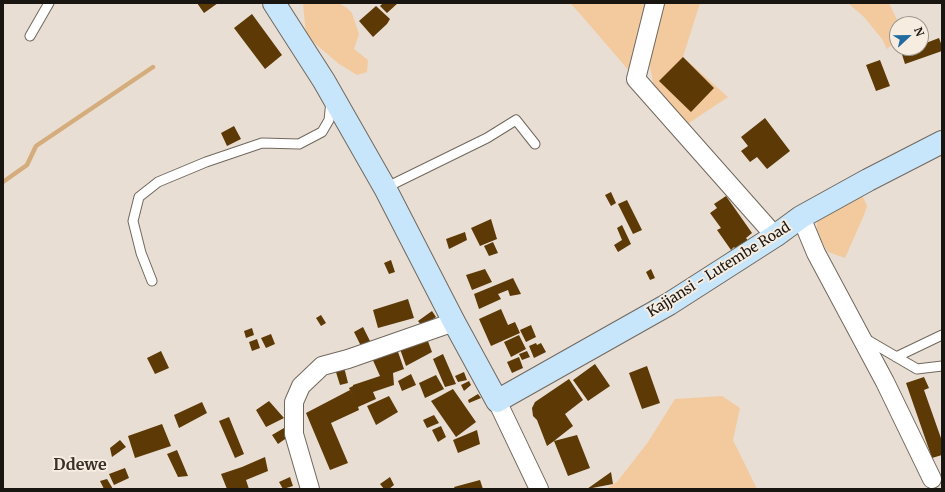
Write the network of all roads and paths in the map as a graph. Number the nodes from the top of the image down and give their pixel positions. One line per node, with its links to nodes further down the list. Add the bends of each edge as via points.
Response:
1 (49, 3): 4 (lane)
2 (274, 3): 5 (street)
3 (655, 3): 10 (street, via 636,79)
4 (30, 36)
5 (332, 95): 8 (street); 11 (lane, via 329,120 322,132 298,144 262,142 158,182 139,197 133,220)
6 (942, 142): 9 (street, Kajjansi - Lutembe Road)
7 (535, 144): 8 (lane, via 516,120 487,138)
8 (385, 188): 12 (street)
9 (801, 217): 10 (street, Kajjansi - Lutembe Road); 14 (street, via 816,252)
10 (775, 236): 17 (street, Kajjansi - Lutembe Road, via 669,304)
11 (152, 281)
12 (454, 322): 17 (street); 19 (street, via 322,366 301,386 294,402 294,434)
13 (942, 335): 15 (lane)
14 (862, 337): 15 (lane); 18 (street)
15 (896, 357): 16 (lane, via 917,369)
16 (942, 366)
17 (497, 401): 20 (street)
18 (932, 481)
19 (310, 489)
20 (539, 489)

